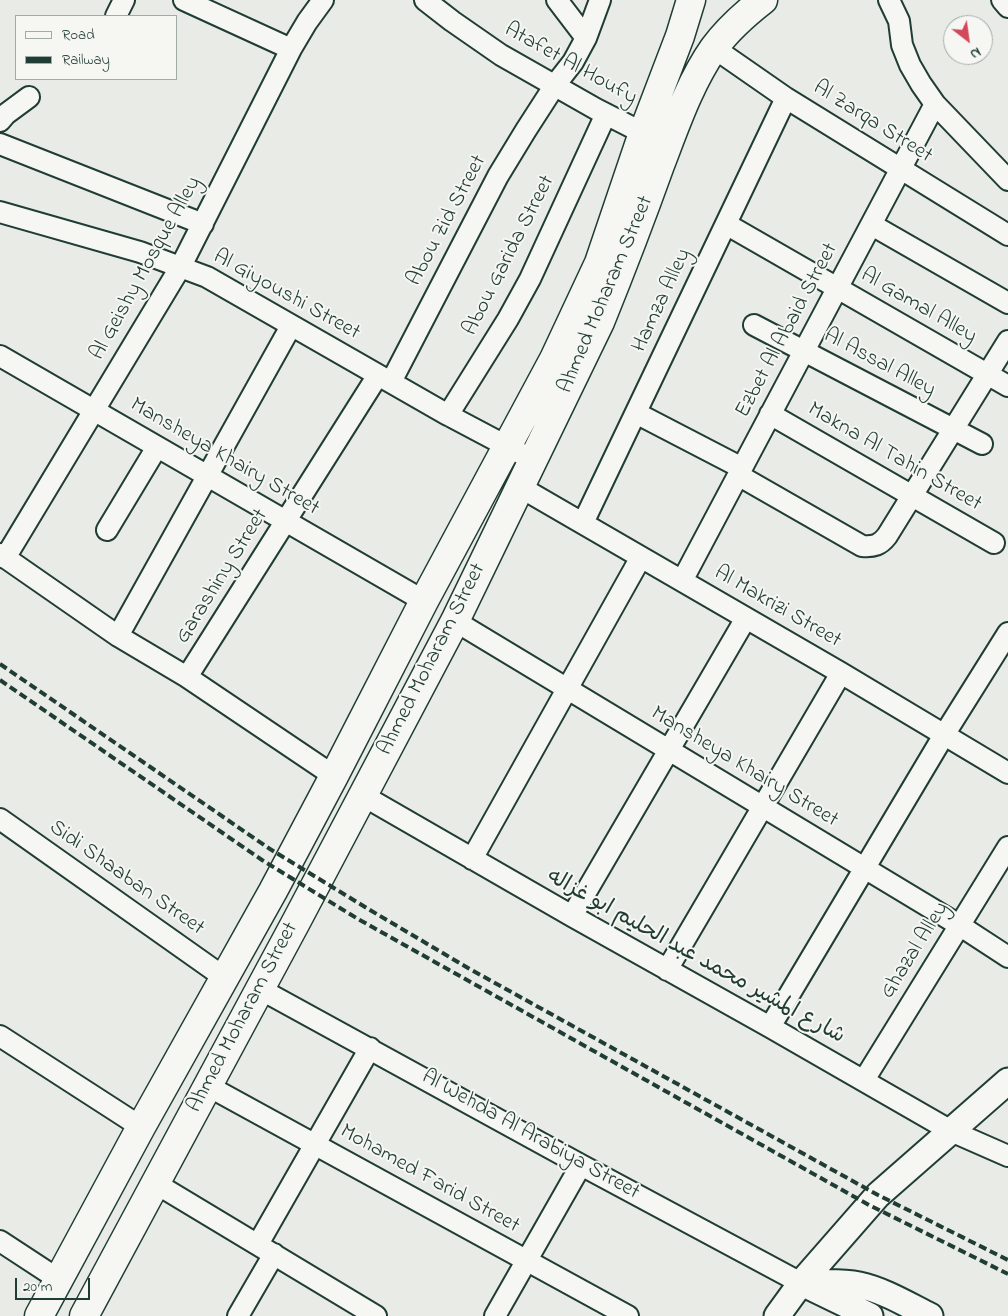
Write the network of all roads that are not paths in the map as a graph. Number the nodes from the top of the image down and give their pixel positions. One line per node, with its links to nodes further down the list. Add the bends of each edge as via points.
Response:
1 (124, 0): 12 (street)
2 (184, 0): 15 (street)
3 (323, 0): 15 (street, Al Geishy Mosque Alley)
4 (425, 0): 16 (street, Atafet Al Houfy, via 500,55)
5 (557, 0): 13 (street)
6 (600, 0): 13 (street, Abou Zid Street)
7 (691, 0): 22 (main road, Ahmed Moharam Street)
8 (763, 0): 14 (main road, Ahmed Moharam Street, via 748,11)
9 (889, 0): 19 (street, via 899,22 902,45 910,65)
10 (1002, 0): 11 (street)
11 (1008, 6)
12 (116, 15)
13 (586, 38): 16 (street, Abou Zid Street)
14 (714, 48): 18 (street, Al Zarqa Street); 50 (main road, Ahmed Moharam Street, via 695,80 600,322)
15 (291, 49): 27 (street, Al Geishy Mosque Alley)
16 (555, 85): 20 (street, Atafet Al Houfy); 40 (street, Abou Zid Street, via 498,176)
17 (29, 98): 21 (street)
18 (786, 98): 24 (street, Al Zarqa Street); 28 (street, Hamza Alley)
19 (936, 104): 24 (street, Ezbet Al Abaid Street); 25 (street)
20 (606, 114): 22 (street, Atafet Al Houfy); 45 (street, Abou Garida Street, via 530,279)
21 (0, 120)
22 (644, 133): 49 (main road, Ahmed Moharam Street, via 598,264)
23 (0, 144): 27 (street)
24 (901, 169): 29 (street, Ezbet Al Abaid Street); 30 (street, Al Zarqa Street)
25 (1008, 180)
26 (0, 212): 31 (street, Al Giyoushi Street)
27 (203, 224): 31 (street, Al Geishy Mosque Alley)
28 (726, 224): 32 (street, Al Gamal Alley); 43 (street, Hamza Alley)
29 (872, 225): 32 (street, Ezbet Al Abaid Street); 33 (street)
30 (1008, 235)
31 (181, 266): 35 (street, Al Giyoushi Street, via 207,277); 42 (street, Al Geishy Mosque Alley)
32 (838, 288): 37 (street, Ezbet Al Abaid Street); 39 (street, Al Gamal Alley)
33 (1008, 303)
34 (754, 325): 37 (street, Al Assal Alley)
35 (292, 326): 40 (street, Al Giyoushi Street); 52 (street)
36 (1008, 341): 39 (street)
37 (804, 351): 44 (street, Ezbet Al Abaid Street); 46 (street, Al Assal Alley)
38 (0, 356): 42 (street, Mansheya Khairy Street)
39 (987, 375): 41 (street, Al Gamal Alley); 46 (street)
40 (384, 379): 45 (street, Al Giyoushi Street); 55 (street, Garashiny Street)
41 (1008, 386)
42 (94, 410): 48 (street, Mansheya Khairy Street); 59 (street, Al Geishy Mosque Alley)
43 (636, 412): 51 (street); 56 (street, Hamza Alley)
44 (770, 414): 51 (street, Ezbet Al Abaid Street); 54 (street, Makna Al Tahin Street)
45 (448, 415): 49 (street, Al Giyoushi Street)
46 (953, 429): 47 (street, Al Assal Alley); 54 (street)
47 (982, 444)
48 (158, 447): 52 (street, Mansheya Khairy Street); 57 (street)
49 (508, 447): 50 (street, Al Giyoushi Street); 62 (main road, Ahmed Moharam Street)
50 (533, 460): 53 (main road, Ahmed Moharam Street)
51 (740, 472): 54 (street, via 862,546 881,544); 61 (street, Ezbet Al Abaid Street)
52 (207, 476): 55 (street, Mansheya Khairy Street); 66 (street)
53 (520, 487): 56 (street, Al Makrizi Street); 64 (main road, Ahmed Moharam Street)
54 (912, 496): 58 (street, Makna Al Tahin Street)
55 (286, 522): 62 (street, Mansheya Khairy Street); 68 (street, Garashiny Street)
56 (582, 523): 60 (street, Al Makrizi Street)
57 (107, 530)
58 (994, 543)
59 (2, 556): 66 (street)
60 (641, 558): 61 (street, Al Makrizi Street); 69 (street)
61 (682, 581): 63 (street, Al Makrizi Street)
62 (424, 601): 73 (main road, Ahmed Moharam Street)
63 (746, 618): 67 (street, Al Makrizi Street); 71 (street)
64 (455, 621): 69 (street, Mansheya Khairy Street); 74 (main road, Ahmed Moharam Street)
65 (1008, 633): 70 (street)
66 (118, 636): 68 (street)
67 (841, 673): 70 (street, Al Makrizi Street); 75 (street)
68 (187, 677): 73 (street)
69 (568, 689): 71 (street, Mansheya Khairy Street); 78 (street)
70 (944, 735): 72 (street, Al Makrizi Street); 79 (street)
71 (669, 750): 75 (street, Mansheya Khairy Street); 80 (street)
72 (1008, 774)
73 (334, 776): 84 (main road, Ahmed Moharam Street)
74 (362, 795): 78 (street, شارع المشير محمد عبد الحليم ابو غزاله); 85 (main road, Ahmed Moharam Street)
75 (763, 808): 79 (street, Mansheya Khairy Street); 83 (street)
76 (0, 819): 84 (street, Sidi Shaaban Street)
77 (1008, 847): 81 (street, Ghazal Alley)
78 (472, 858): 80 (street, شارع المشير محمد عبد الحليم ابو غزاله)
79 (864, 868): 81 (street, Mansheya Khairy Street); 86 (street)
80 (572, 916): 83 (street, شارع المشير محمد عبد الحليم ابو غزاله)
81 (959, 925): 82 (street, Mansheya Khairy Street); 89 (street, Ghazal Alley)
82 (1008, 957)
83 (667, 970): 86 (street, شارع المشير محمد عبد الحليم ابو غزاله)
84 (225, 978): 92 (main road, Ahmed Moharam Street)
85 (260, 989): 88 (street, Al Wehda Al Arabiya Street); 91 (main road, Ahmed Moharam Street)
86 (770, 1027): 89 (street, شارع المشير محمد عبد الحليم ابو غزاله)
87 (0, 1036): 92 (street)
88 (370, 1048): 94 (street); 96 (street, Al Wehda Al Arabiya Street)
89 (864, 1080): 93 (street, شارع المشير محمد عبد الحليم ابو غزاله)
90 (1008, 1081): 93 (street)
91 (208, 1086): 94 (street, Mohamed Farid Street); 97 (main road, Ahmed Moharam Street)
92 (141, 1127): 101 (main road, Ahmed Moharam Street)
93 (951, 1131): 95 (street, شارع المشير محمد عبد الحليم ابو غزاله); 102 (street, via 878,1195)
94 (315, 1145): 99 (street); 100 (street, Mohamed Farid Street)
95 (1008, 1156)
96 (581, 1165): 100 (street); 102 (street, Al Wehda Al Arabiya Street)
97 (155, 1183): 99 (street); 104 (main road, Ahmed Moharam Street)
98 (0, 1241): 101 (street)
99 (266, 1249): 105 (street); 106 (street)
100 (527, 1260): 107 (street); 108 (street, Mohamed Farid Street)
101 (58, 1279): 103 (main road, Ahmed Moharam Street)
102 (801, 1283): 109 (street); 110 (street, Al Wehda Al Arabiya Street); 111 (street, Al Wehda Al Arabiya Street, via 861,1285)
103 (39, 1316)
104 (84, 1316)
105 (238, 1316)
106 (376, 1316)
107 (495, 1316)
108 (628, 1316)
109 (777, 1316)
110 (870, 1316)
111 (930, 1316)

